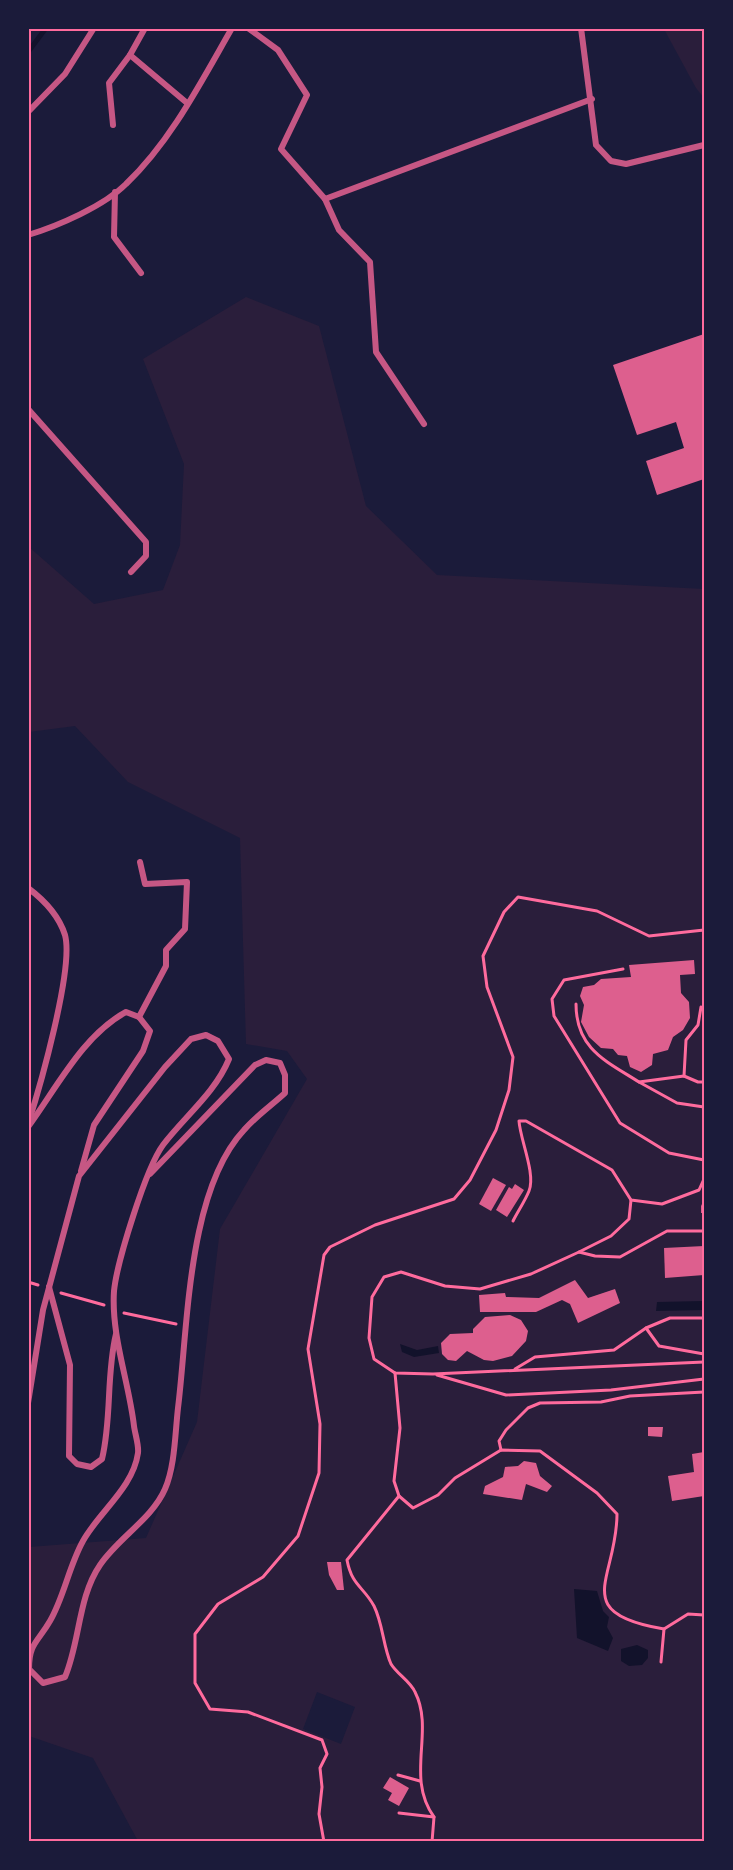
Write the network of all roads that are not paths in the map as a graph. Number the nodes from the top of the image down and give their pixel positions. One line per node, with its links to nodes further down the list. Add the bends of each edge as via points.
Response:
1 (94, 28): 9 (street, via 65,74)
2 (145, 28): 6 (street)
3 (231, 28): 8 (street)
4 (248, 28): 13 (street, via 278,50 307,95 281,149)
5 (581, 28): 7 (street)
6 (130, 54): 8 (street); 10 (street, via 109,83)
7 (592, 99): 11 (street, via 596,145 611,161 626,165); 13 (street)
8 (187, 103): 12 (street, via 159,146 125,186)
9 (28, 112)
10 (113, 125)
11 (705, 145)
12 (115, 192): 14 (street, via 92,207); 15 (street, via 114,237)
13 (325, 198): 17 (street, via 339,230 370,262 376,352)
14 (28, 235)
15 (141, 273)
16 (28, 409): 18 (street, via 146,542 146,556)
17 (424, 424)
18 (131, 572)
19 (140, 862): 21 (street, via 145,884 187,882 185,929 166,950 166,966)
20 (28, 888): 22 (street, via 56,915 65,935 67,963)
21 (139, 1017): 22 (street, via 126,1012 112,1019); 24 (street, via 150,1031 143,1050 94,1125)
22 (28, 1126)
23 (150, 1174): 24 (street, via 162,1147 221,1078 229,1059 218,1041 206,1035 191,1039 165,1067); 26 (street, via 124,1247 114,1291); 26 (street, via 255,1065 266,1060 280,1063 285,1093 243,1131 220,1168 199,1228 165,1489 99,1565 65,1677 43,1683 29,1669 29,1652 51,1620 83,1540 128,1480 138,1453)
24 (80, 1176): 25 (street)
25 (49, 1287): 26 (street, via 70,1365 68,1444 69,1456 77,1464 91,1467 102,1459 108,1436 111,1357); 27 (street)
26 (117, 1332)
27 (28, 1403)

